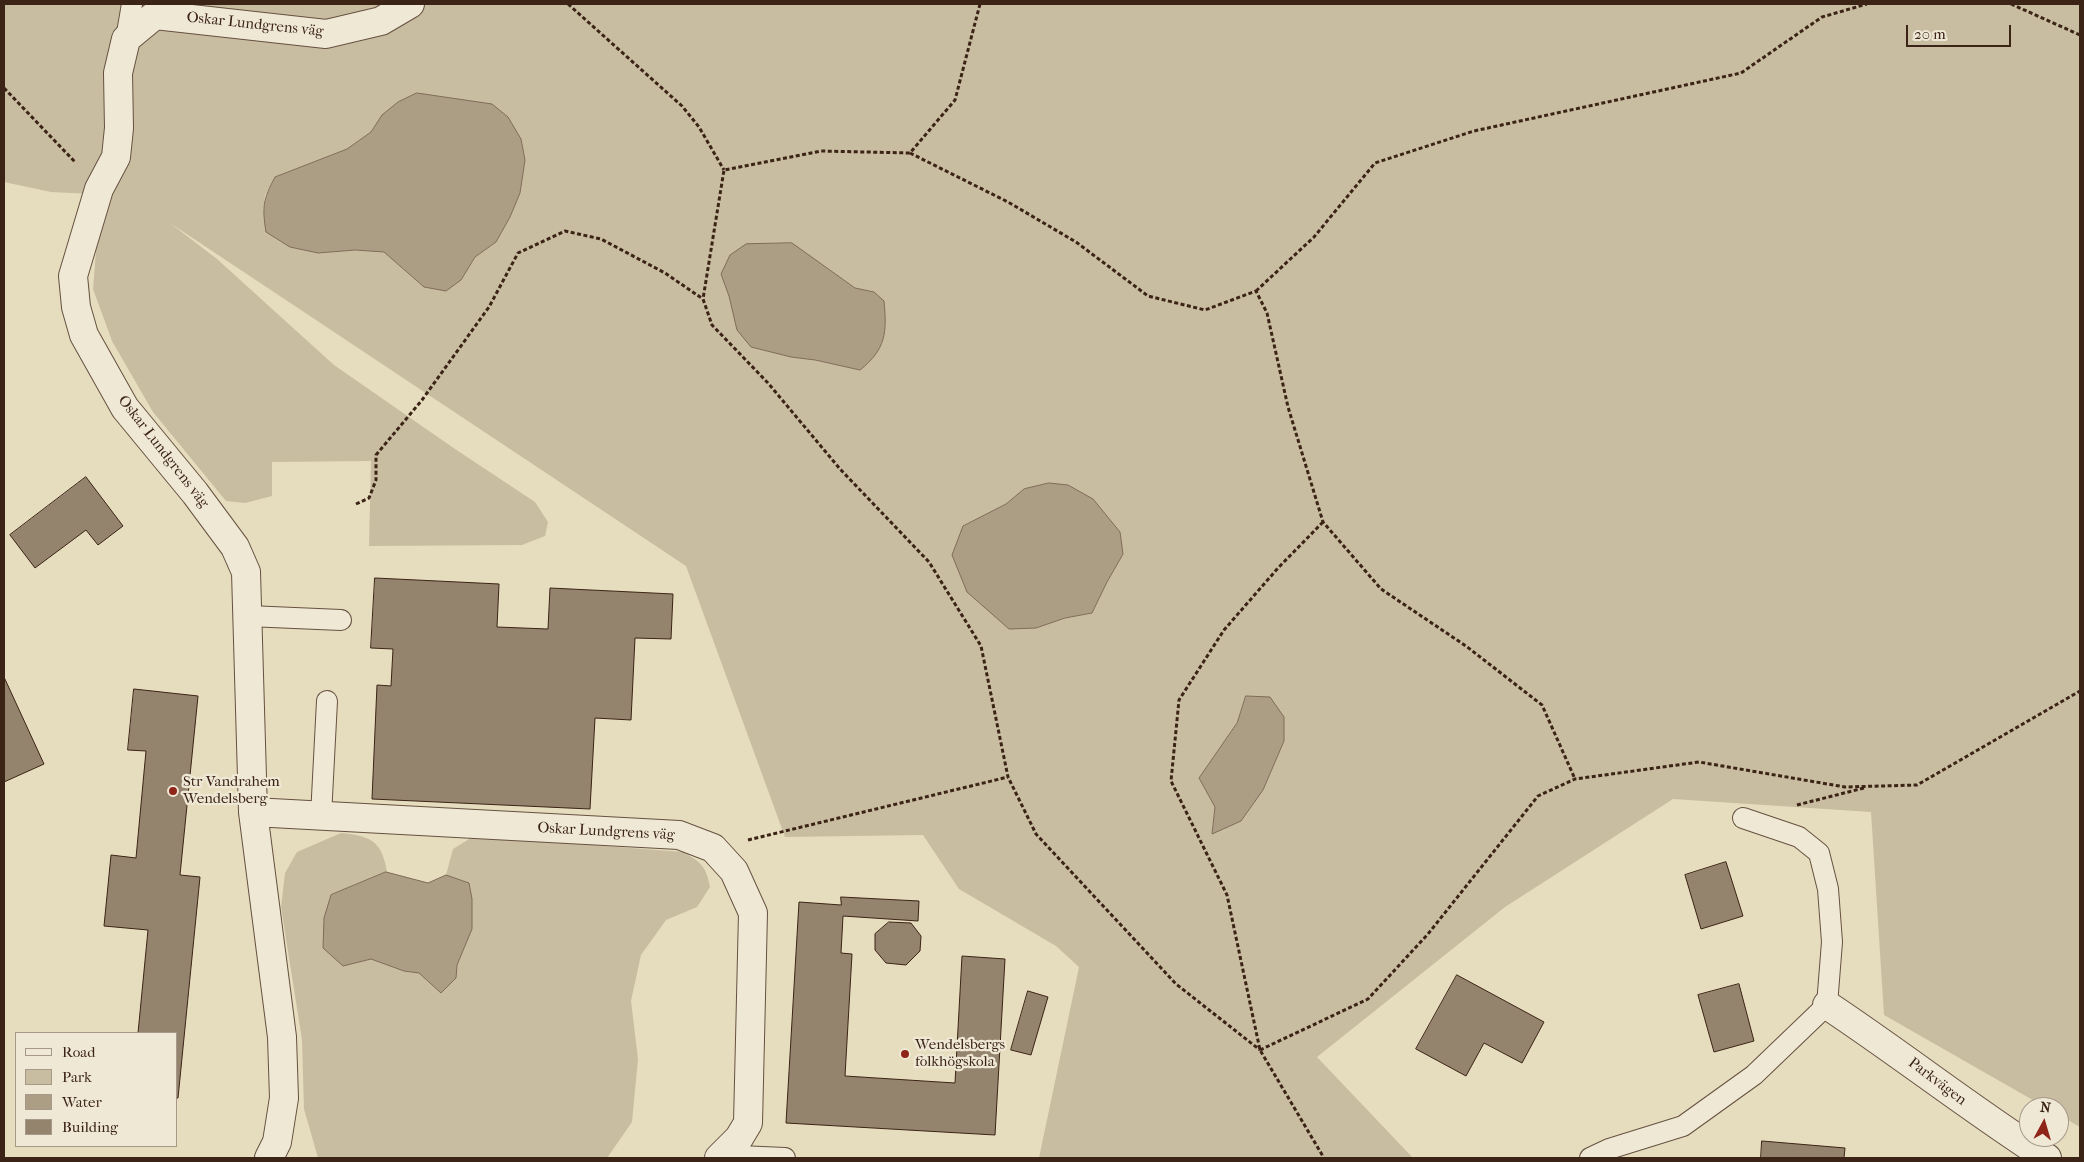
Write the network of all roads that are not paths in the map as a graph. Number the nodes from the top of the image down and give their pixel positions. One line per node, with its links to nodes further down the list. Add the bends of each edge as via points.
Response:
1 (132, 4): 3 (lane)
2 (410, 4): 3 (street, Oskar Lundgrens väg, via 381,21 326,34 155,15)
3 (126, 39): 4 (street, Oskar Lundgrens väg, via 118,73 116,158 99,189 73,276 76,307 84,335 125,408 235,547 246,572)
4 (248, 616): 5 (lane); 7 (street, Oskar Lundgrens väg)
5 (341, 620)
6 (327, 701): 8 (lane)
7 (253, 812): 8 (street, Oskar Lundgrens väg); 11 (street, Oskar Lundgrens väg, via 282,1037 284,1098 277,1142)
8 (322, 816): 12 (street, Oskar Lundgrens väg, via 679,835 714,848 734,871 754,913 748,1124)
9 (1743, 818): 10 (lane, via 1799,837 1819,853 1828,889 1832,942)
10 (1827, 1005): 15 (lane, via 1754,1074 1683,1126); 16 (street, Parkvägen)
11 (269, 1158)
12 (719, 1158)
13 (727, 1158): 14 (lane)
14 (785, 1158)
15 (1590, 1158)
16 (2047, 1158)

